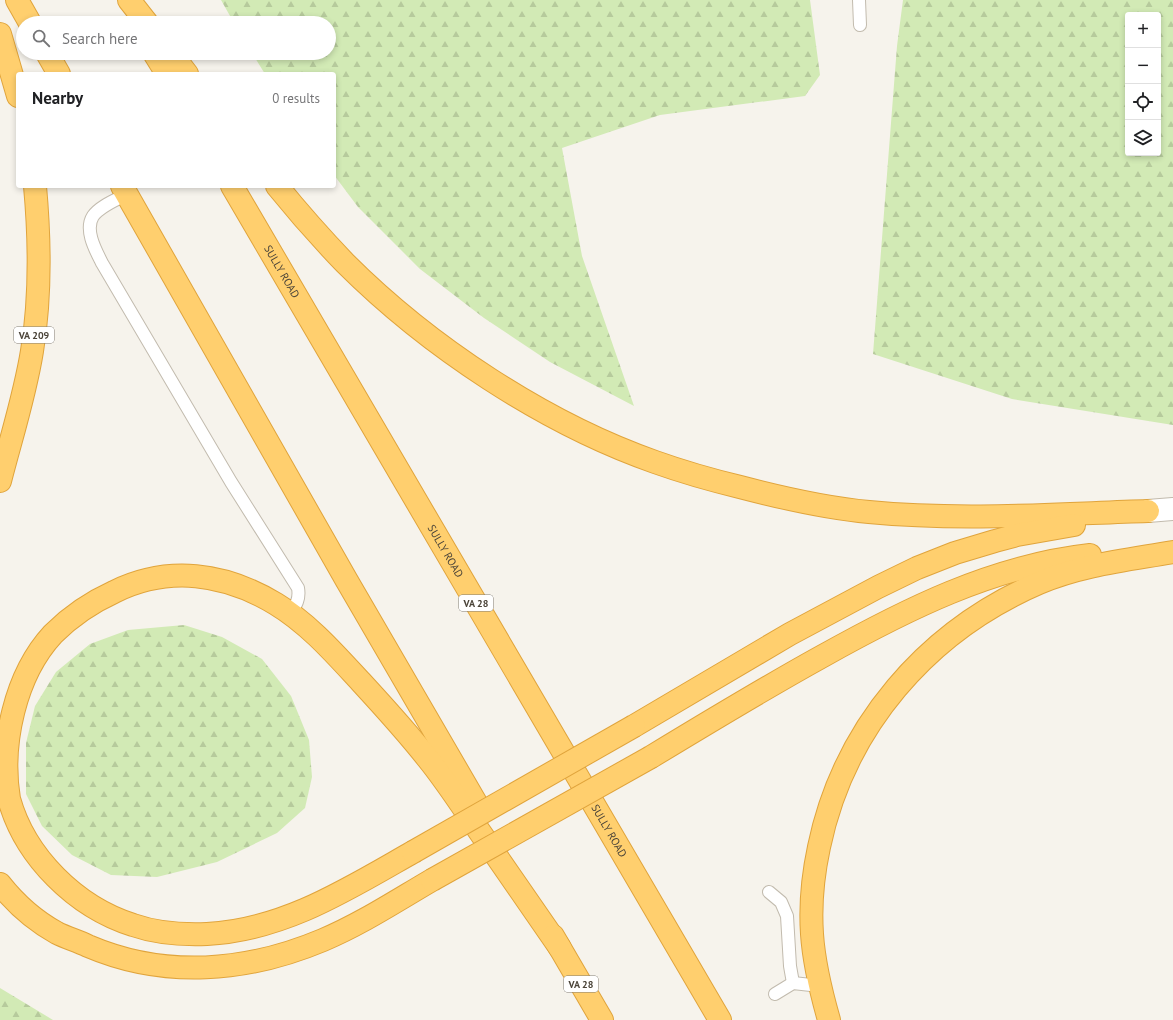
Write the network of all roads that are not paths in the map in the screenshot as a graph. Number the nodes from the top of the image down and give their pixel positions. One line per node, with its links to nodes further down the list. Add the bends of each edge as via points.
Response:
1 (17, 0): 5 (highway)
2 (123, 0): 6 (highway)
3 (129, 0): 7 (highway)
4 (859, 0): 8 (lane)
5 (26, 16)
6 (133, 16)
7 (142, 16)
8 (860, 25)
9 (0, 34): 16 (highway)
10 (51, 60): 13 (highway)
11 (158, 60): 14 (highway)
12 (176, 60): 15 (highway)
13 (58, 72)
14 (166, 72)
15 (185, 72)
16 (16, 89)
17 (35, 188): 21 (highway, VA 209, via 39,252 36,318 27,378)
18 (233, 188): 33 (highway, SULLY ROAD / VA 28)
19 (279, 188): 23 (highway, via 346,264 447,350 549,414 602,441 656,462 763,494 869,512 955,517)
20 (124, 190): 25 (lane, via 92,217 90,225 93,245 223,468 298,588 298,602); 28 (highway, VA 28)
21 (0, 481)
22 (1173, 509): 23 (street)
23 (1148, 511): 25 (highway, bridge, via 1017,535 955,553 878,586 347,890 291,916 242,929 179,934 130,924 85,902 61,882 32,848 19,826 9,798 5,749 10,714 21,684 35,658 52,635 74,616 126,586 153,578 187,575 218,579 265,598)
24 (1173, 551): 26 (highway, bridge, via 1062,559 1007,572 952,591 867,631 363,920 324,940 263,960 203,968 163,967 137,962 99,951 57,933 26,910); 30 (highway, via 1064,574 1013,595 946,637 907,675 885,702 849,759 824,824 812,896 812,932)
25 (290, 614): 28 (highway, via 344,665 430,761)
26 (0, 884)
27 (769, 892): 29 (lane, via 781,902 787,916)
28 (560, 948): 32 (highway, VA 28)
29 (793, 983): 30 (lane); 31 (lane)
30 (820, 986): 34 (highway)
31 (775, 994)
32 (602, 1020)
33 (720, 1020)
34 (829, 1020)

